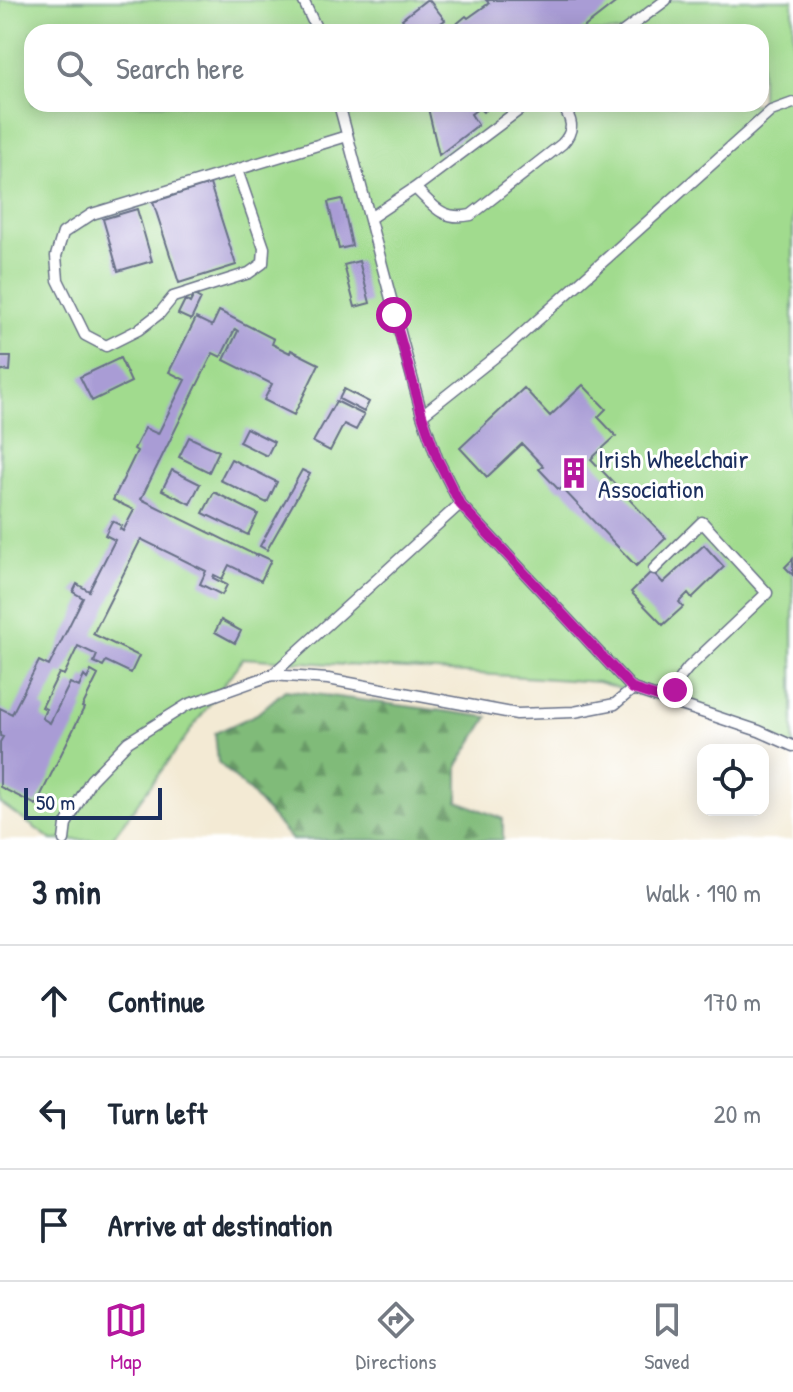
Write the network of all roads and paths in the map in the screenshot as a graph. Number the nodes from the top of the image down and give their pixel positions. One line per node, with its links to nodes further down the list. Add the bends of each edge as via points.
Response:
1 (303, 0): 3 (lane)
2 (666, 0): 4 (lane)
3 (314, 24)
4 (634, 24)
5 (793, 103): 13 (lane, via 771,111 510,345)
6 (341, 112): 9 (lane)
7 (516, 112): 11 (lane)
8 (567, 112): 11 (lane, via 572,126 562,144 471,215 450,217)
9 (347, 136): 10 (lane); 12 (lane)
10 (237, 170): 10 (lane, via 92,214 63,233 56,256 58,280 85,335 106,346 138,330 173,297 249,273 263,263 264,248)
11 (415, 188): 12 (lane)
12 (370, 218): 13 (lane)
13 (422, 415): 14 (lane)
14 (460, 504): 16 (lane); 17 (lane)
15 (654, 569): 18 (lane, via 702,522 767,593 688,668)
16 (272, 675): 17 (lane, via 328,679 517,714 615,704); 20 (lane, via 187,705 128,742 91,780 66,824)
17 (633, 689): 18 (lane)
18 (670, 701): 19 (lane)
19 (793, 746)
20 (64, 840)

